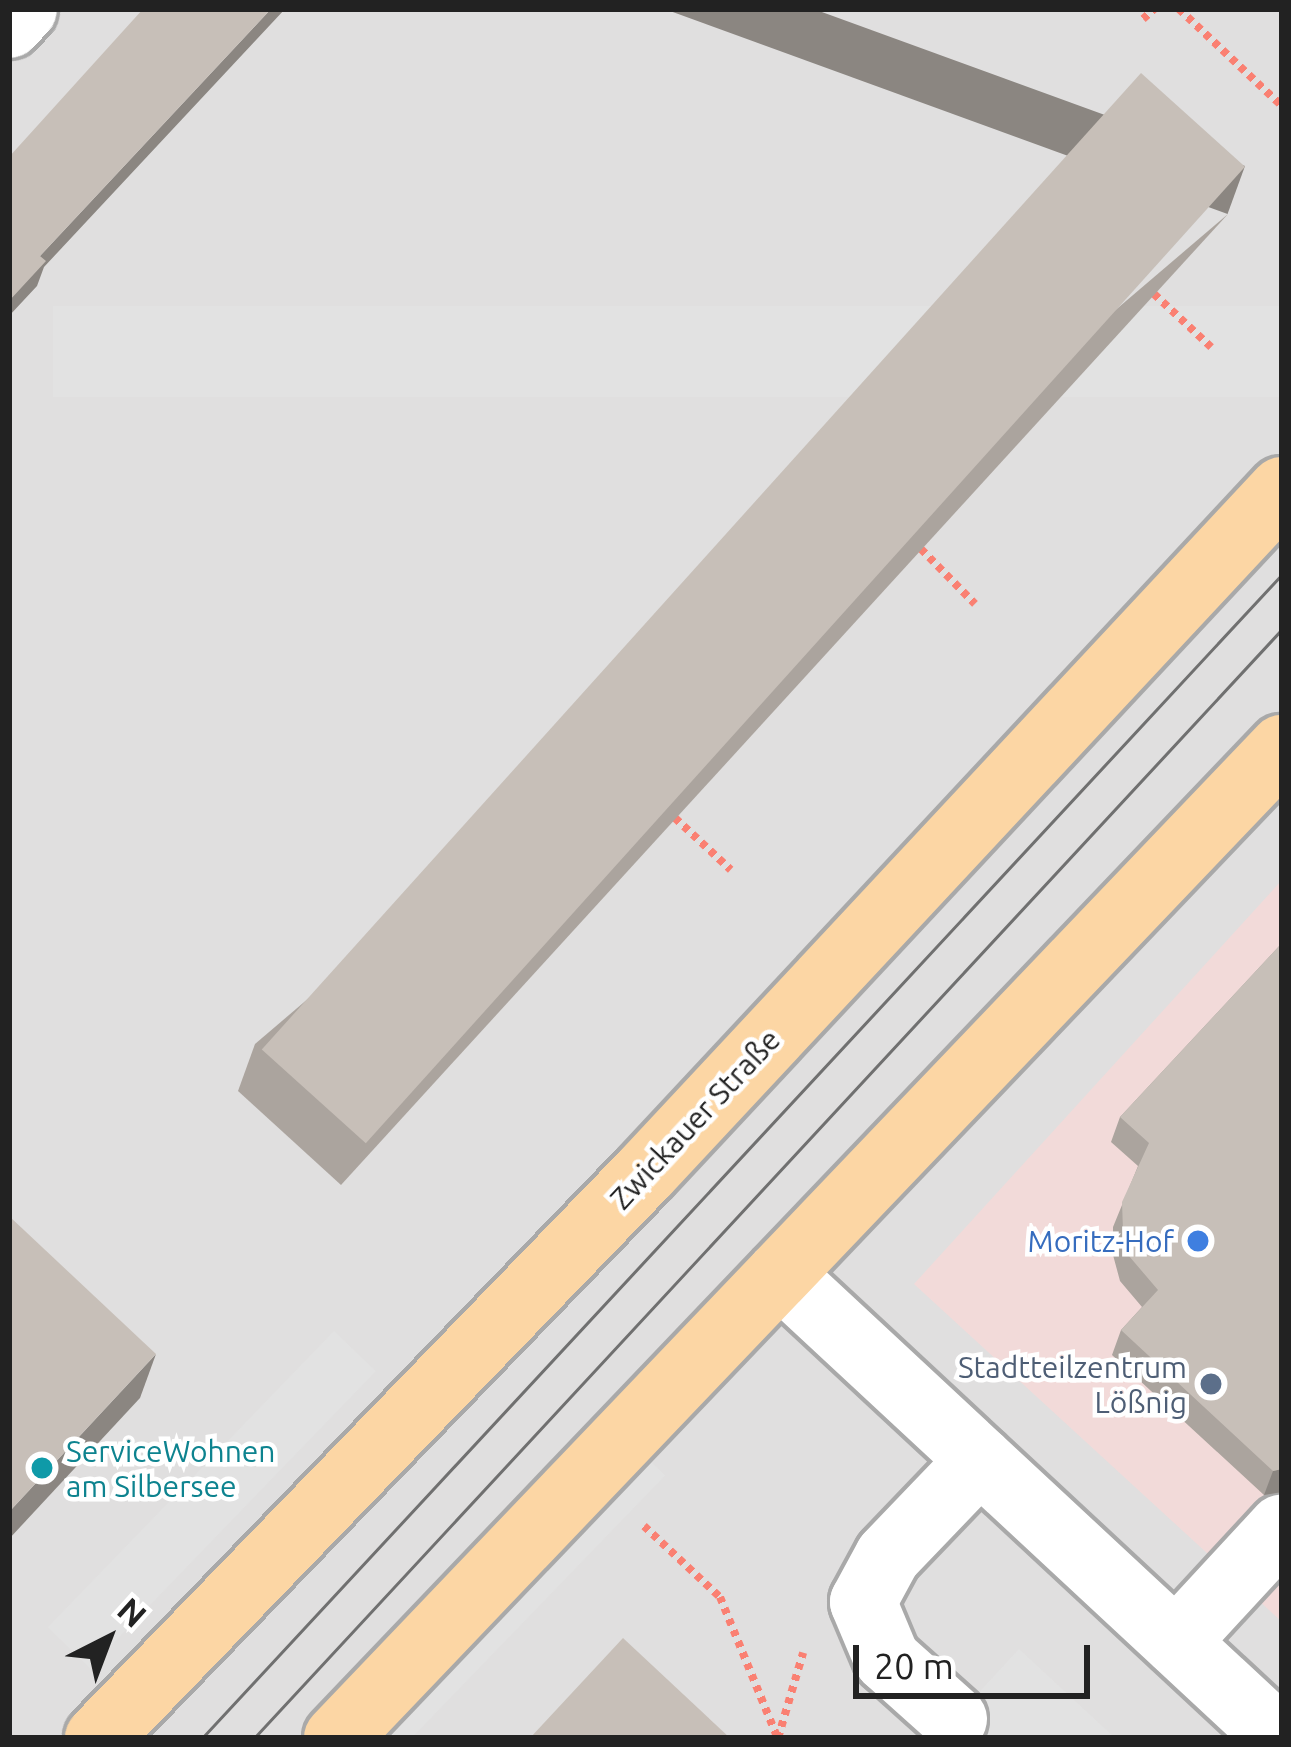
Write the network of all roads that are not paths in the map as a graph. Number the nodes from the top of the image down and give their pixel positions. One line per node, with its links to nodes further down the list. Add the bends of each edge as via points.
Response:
1 (24, 9): 2 (street)
2 (9, 25)
3 (1282, 490): 10 (main road, Zwickauer Straße, via 645,1173)
4 (1282, 748): 5 (main road)
5 (780, 1274): 6 (street); 11 (main road)
6 (980, 1460): 8 (street); 9 (street, via 888,1556 863,1602 886,1659)
7 (1282, 1527): 8 (street)
8 (1176, 1642): 12 (street)
9 (954, 1719)
10 (98, 1738)
11 (338, 1738)
12 (1279, 1738)

